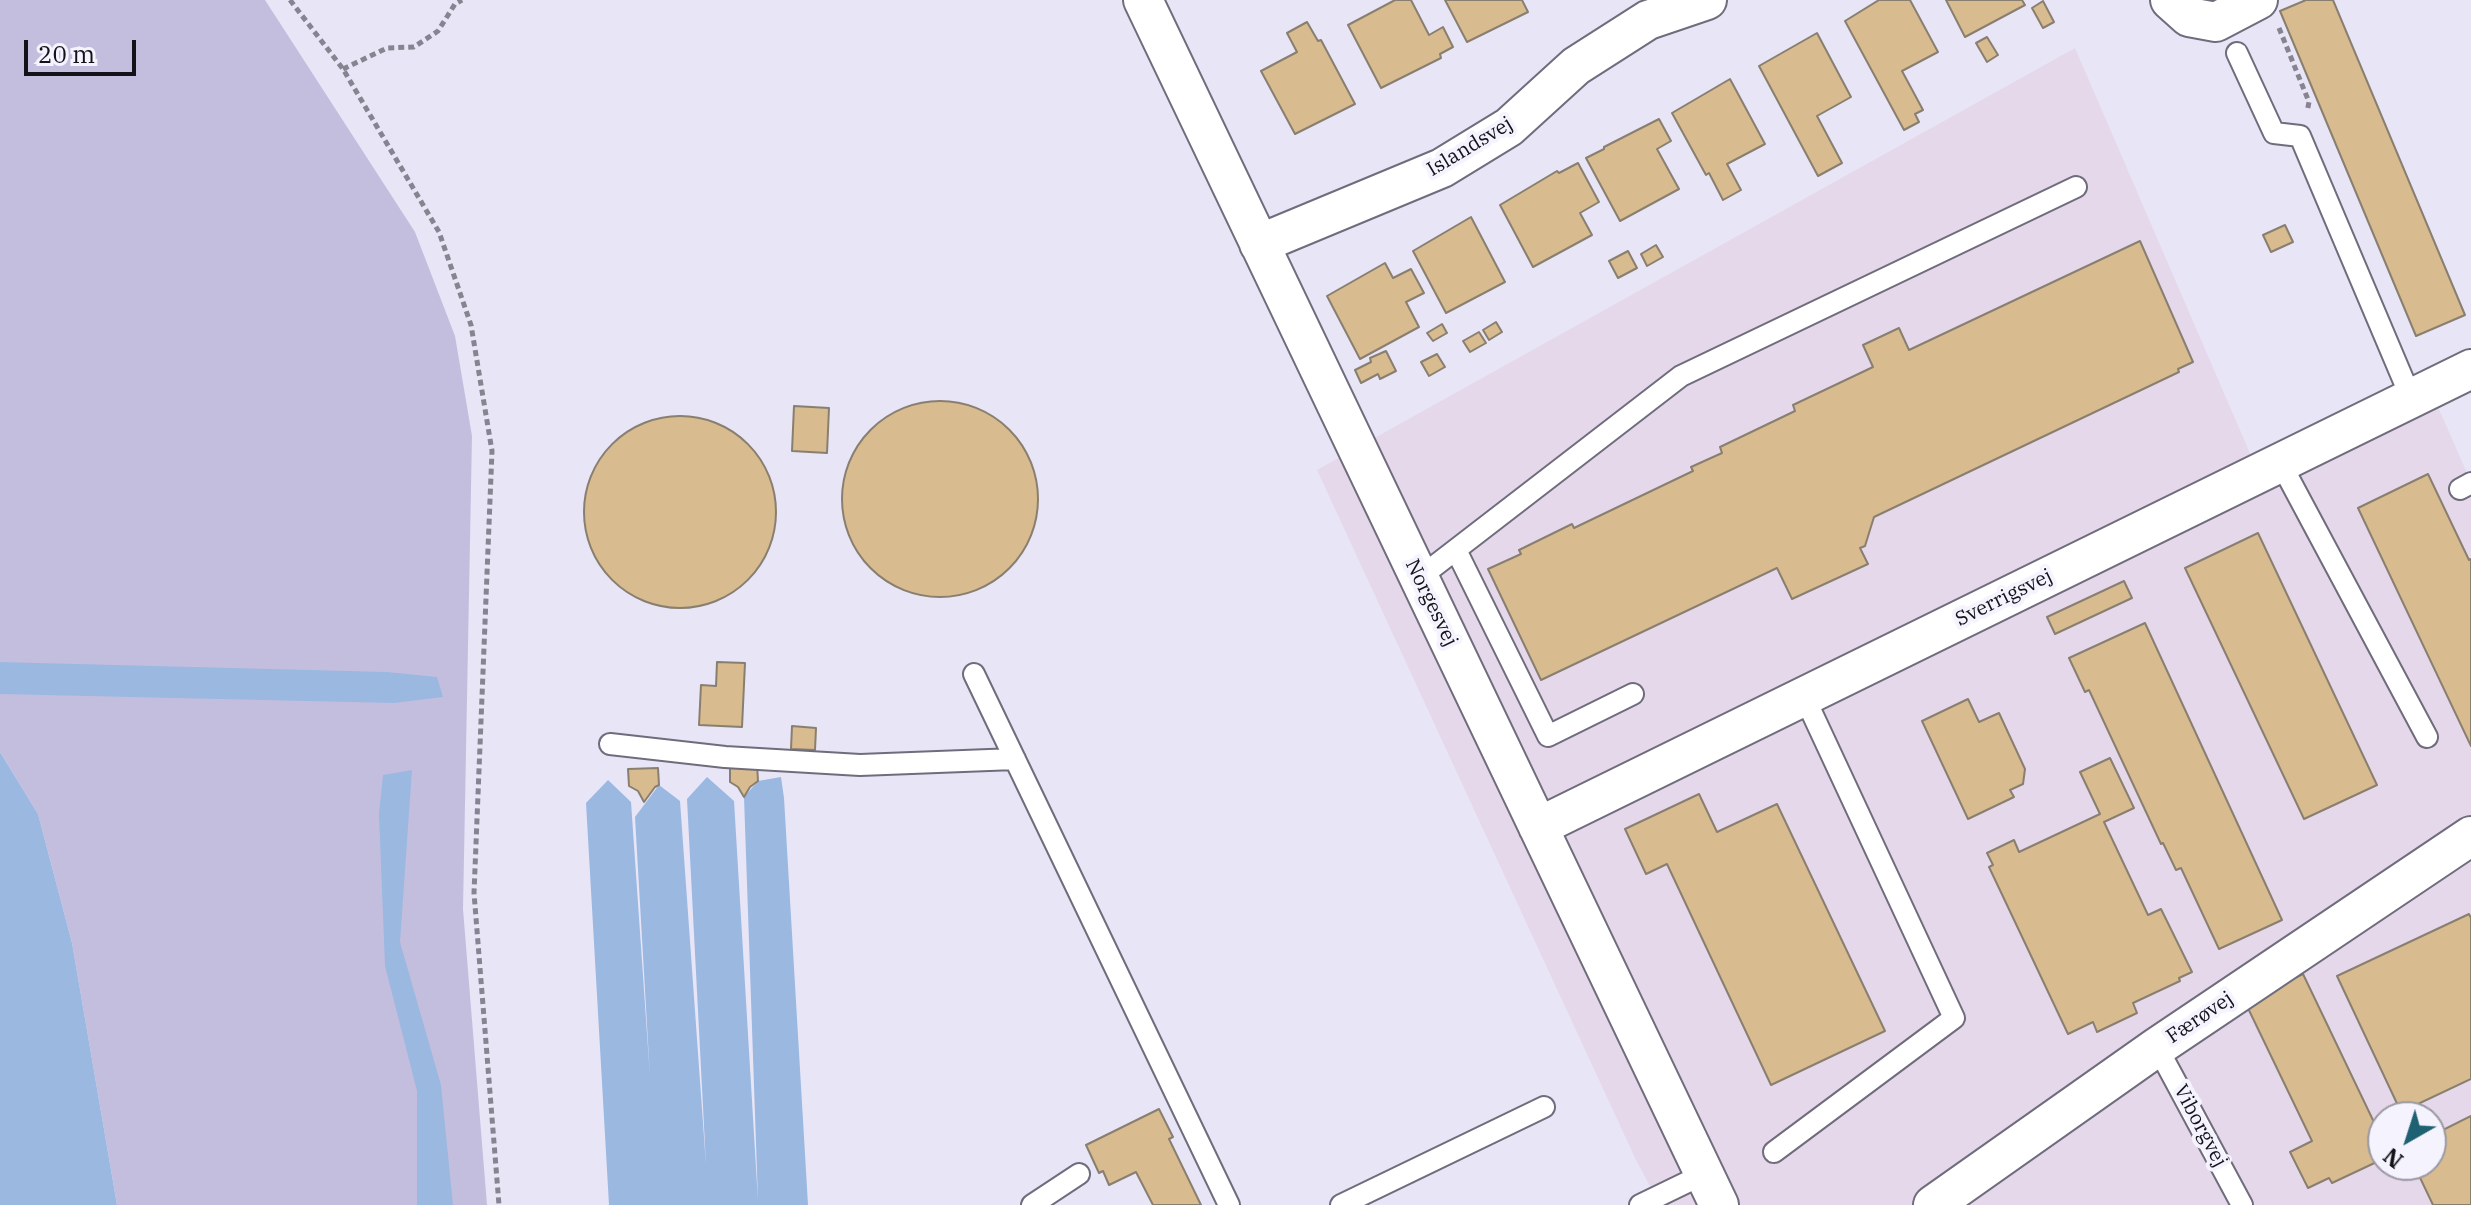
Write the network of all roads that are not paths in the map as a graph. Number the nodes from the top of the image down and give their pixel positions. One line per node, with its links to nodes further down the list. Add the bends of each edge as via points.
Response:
1 (1143, 0): 7 (street, Norgesvej)
2 (1707, 0): 7 (street, Islandsvej, via 1648,20 1576,66 1509,127 1442,168)
3 (2170, 0): 4 (street, via 2189,17 2216,22)
4 (2266, 7)
5 (2237, 53): 9 (lane, via 2274,133 2300,136)
6 (2076, 187): 11 (lane, via 1681,376)
7 (1259, 244): 12 (street, Norgesvej)
8 (2471, 369): 9 (street, Sverrigsvej)
9 (2411, 398): 10 (street, Sverrigsvej)
10 (2280, 462): 15 (street, Sverrigsvej); 16 (lane)
11 (1456, 550): 12 (lane); 14 (lane, via 1548,736)
12 (1419, 578): 19 (street, Norgesvej)
13 (974, 674): 18 (lane)
14 (1633, 694)
15 (1804, 696): 19 (street, Sverrigsvej); 23 (lane, via 1954,1018)
16 (2427, 737)
17 (610, 744): 18 (lane, via 860,765)
18 (1015, 759): 27 (lane)
19 (1538, 827): 25 (street, Norgesvej)
20 (2471, 836): 21 (street, Færøvej)
21 (2157, 1047): 30 (street, Færøvej); 31 (lane, Viborgvej)
22 (1544, 1107): 28 (lane)
23 (1774, 1152)
24 (1079, 1174): 26 (lane)
25 (1712, 1189): 29 (lane)
26 (1032, 1205)
27 (1229, 1205)
28 (1341, 1205)
29 (1640, 1205)
30 (1933, 1205)
31 (2242, 1205)

